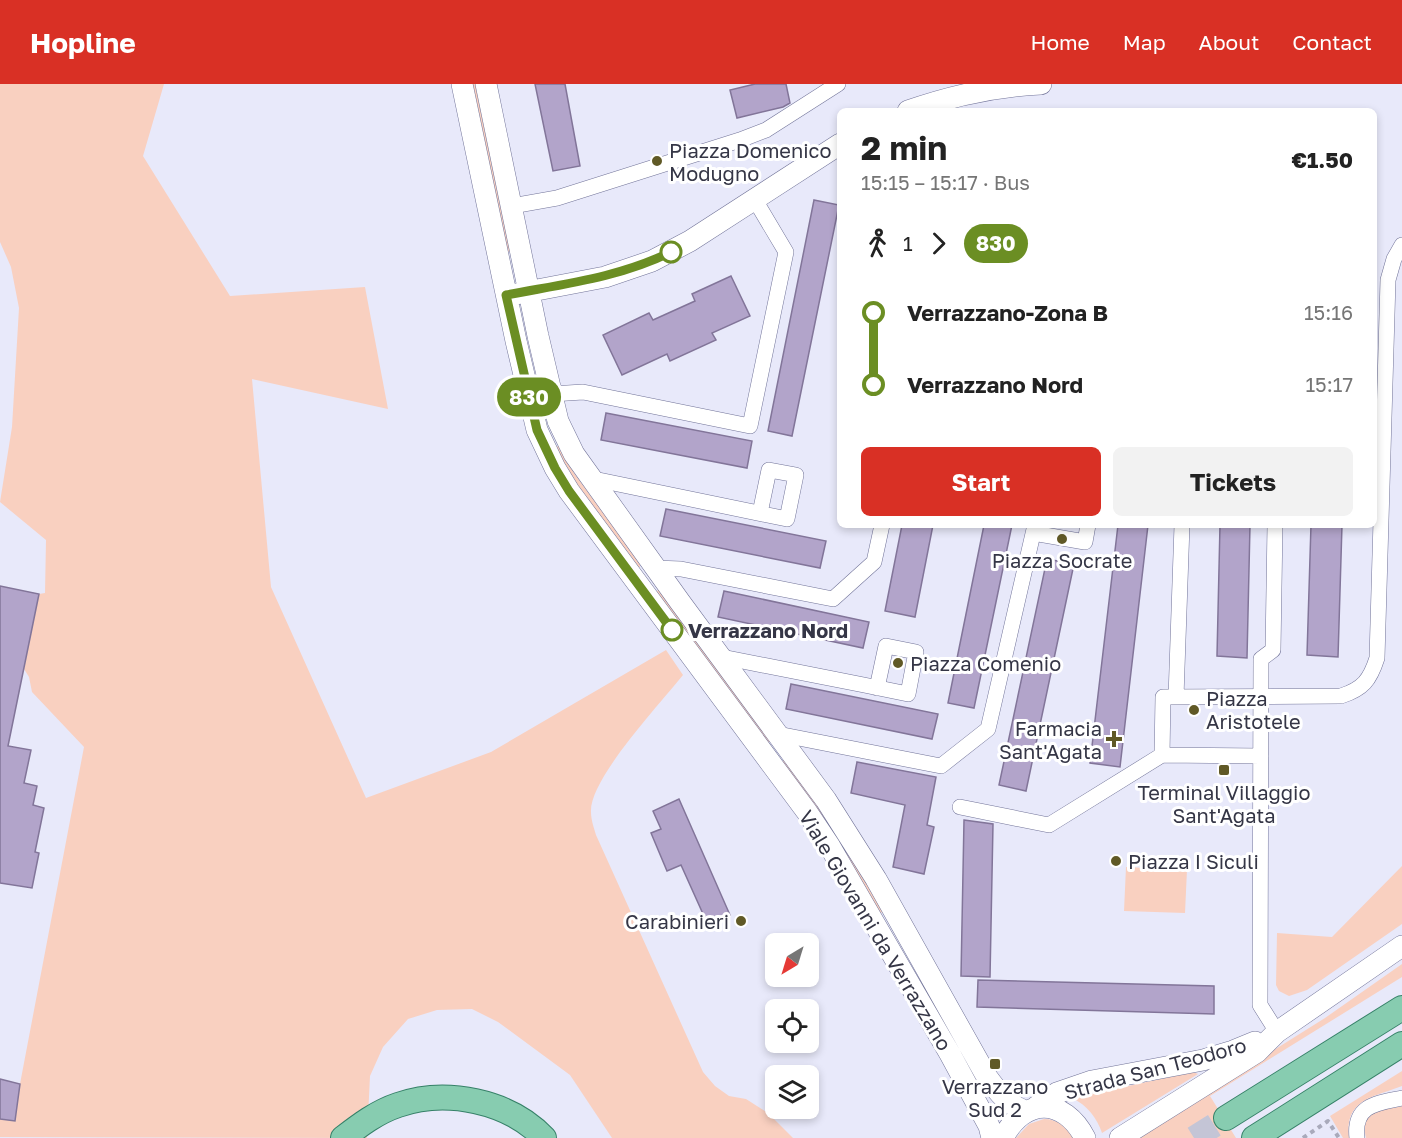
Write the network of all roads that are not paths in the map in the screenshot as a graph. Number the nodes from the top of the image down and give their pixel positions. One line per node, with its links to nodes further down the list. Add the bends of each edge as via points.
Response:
1 (462, 84): 11 (main road, Viale Giovanni da Verrazzano)
2 (486, 84): 8 (main road, Viale Giovanni da Verrazzano)
3 (838, 84): 8 (street, via 766,130 740,140 557,198)
4 (1041, 84): 5 (main road, via 1016,85)
5 (918, 108)
6 (837, 146): 7 (main road)
7 (755, 200): 10 (main road, via 652,261 606,277); 12 (street, via 786,252 750,426 583,392)
8 (512, 207): 10 (main road, Viale Giovanni da Verrazzano)
9 (1402, 245): 25 (street, via 1388,280 1376,664 1367,681 1341,696)
10 (529, 291): 11 (main road); 12 (main road, Viale Giovanni da Verrazzano)
11 (506, 295): 14 (main road, Viale Giovanni da Verrazzano)
12 (552, 394): 13 (main road, Viale Giovanni da Verrazzano)
13 (558, 421): 14 (main road); 15 (main road, Viale Giovanni da Verrazzano)
14 (537, 430): 40 (main road, Viale Giovanni da Verrazzano, via 569,491 829,845 950,1054)
15 (589, 478): 16 (street); 22 (main road, Viale Giovanni da Verrazzano)
16 (754, 512)
17 (881, 528): 22 (street, via 874,562 833,599 681,569)
18 (1087, 528): 21 (street, via 1085,542)
19 (1182, 528): 26 (street)
20 (1275, 528): 25 (street, via 1273,650 1261,659)
21 (1034, 529): 27 (street, via 988,729 941,766)
22 (655, 568): 23 (main road, Viale Giovanni da Verrazzano)
23 (722, 657): 24 (street); 27 (main road, Viale Giovanni da Verrazzano)
24 (870, 687)
25 (1260, 696): 26 (street); 29 (street)
26 (1176, 697): 28 (street, via 1163,697)
27 (778, 734): 36 (main road, Viale Giovanni da Verrazzano, via 876,879 987,1077 1004,1098)
28 (1162, 755): 29 (street); 30 (street, via 1049,825)
29 (1261, 756): 33 (street, via 1260,1005)
30 (960, 807)
31 (1402, 946): 33 (main road, Strada San Teodoro)
32 (1402, 1008): 37 (main road)
33 (1277, 1032): 36 (main road, Strada San Teodoro, via 1203,1060 1092,1081 1058,1093); 43 (main road, Strada San Teodoro, via 1257,1052)
34 (1402, 1044): 44 (main road)
35 (1402, 1098): 45 (street, via 1372,1104 1366,1109 1358,1121)
36 (1030, 1109): 41 (main road, Strada San Teodoro, via 1011,1124); 42 (main road, via 1052,1108 1067,1115)
37 (1226, 1118)
38 (537, 1131): 39 (main road, via 485,1104 441,1097 399,1104 378,1113)
39 (343, 1138)
40 (992, 1138)
41 (1003, 1138)
42 (1085, 1138)
43 (1120, 1138)
44 (1254, 1138)
45 (1358, 1138)

